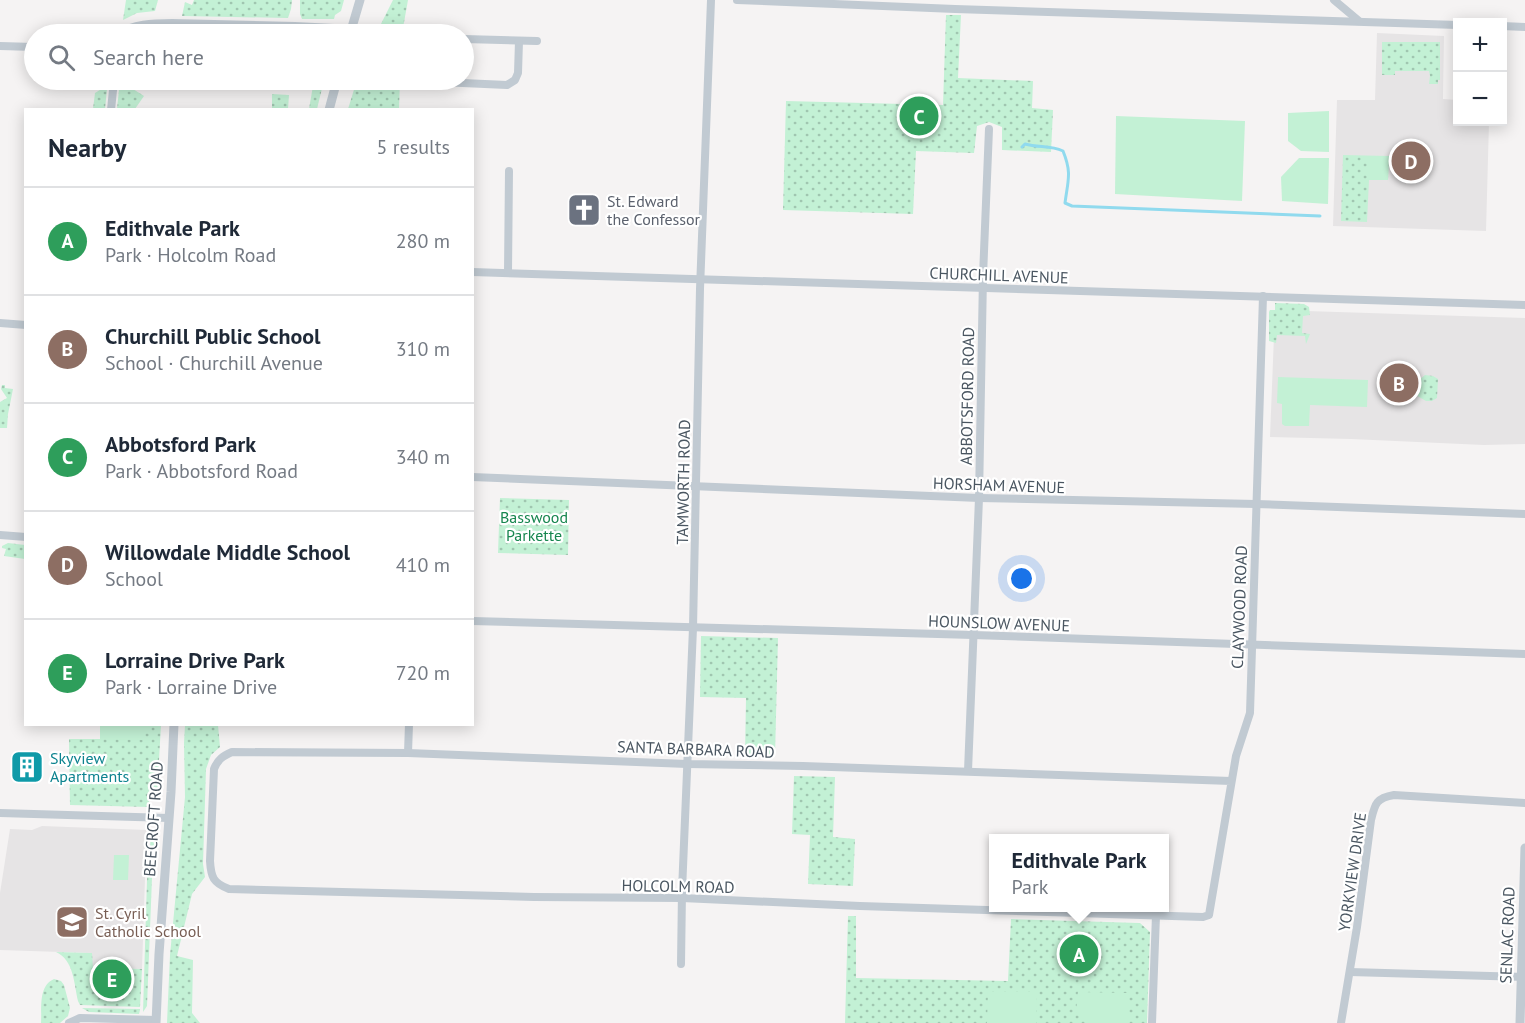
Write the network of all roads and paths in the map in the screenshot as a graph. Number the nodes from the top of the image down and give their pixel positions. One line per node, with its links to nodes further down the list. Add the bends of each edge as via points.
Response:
1 (360, 0): 8 (street)
2 (711, 0): 26 (street, TAMWORTH ROAD)
3 (737, 0): 5 (street)
4 (1334, 0): 5 (street)
5 (1359, 21): 9 (street)
6 (158, 24): 7 (street)
7 (211, 24)
8 (353, 24)
9 (1453, 25)
10 (1507, 26): 11 (street)
11 (1525, 27)
12 (474, 39): 13 (street)
13 (519, 40): 14 (street); 17 (street, via 515,80 507,85)
14 (537, 41)
15 (0, 46): 16 (street)
16 (24, 47)
17 (474, 84)
18 (113, 90): 20 (street)
19 (334, 90): 21 (street)
20 (111, 108)
21 (330, 108)
22 (989, 129): 27 (street, ABBOTSFORD ROAD)
23 (509, 171): 25 (street)
24 (474, 272): 25 (street, CHURCHILL AVENUE)
25 (508, 272): 26 (street, CHURCHILL AVENUE)
26 (702, 279): 27 (street, CHURCHILL AVENUE); 33 (street, TAMWORTH ROAD)
27 (983, 287): 28 (street, CHURCHILL AVENUE); 34 (street, ABBOTSFORD ROAD)
28 (1263, 296): 29 (street, CHURCHILL AVENUE); 35 (street, CLAYWOOD ROAD)
29 (1525, 305)
30 (0, 323): 31 (street)
31 (24, 325)
32 (474, 477): 33 (street, HORSHAM AVENUE)
33 (697, 487): 34 (street, HORSHAM AVENUE); 40 (street, TAMWORTH ROAD)
34 (979, 498): 35 (street, HORSHAM AVENUE); 41 (street, ABBOTSFORD ROAD)
35 (1256, 504): 36 (street, HORSHAM AVENUE); 42 (street, CLAYWOOD ROAD)
36 (1525, 514)
37 (0, 535): 38 (street)
38 (24, 537)
39 (474, 621): 40 (street, HOUNSLOW AVENUE)
40 (693, 628): 41 (street, HOUNSLOW AVENUE); 47 (street, TAMWORTH ROAD)
41 (974, 635): 42 (street, HOUNSLOW AVENUE); 48 (street, ABBOTSFORD ROAD)
42 (1252, 644): 43 (street, HOUNSLOW AVENUE); 49 (street, CLAYWOOD ROAD, via 1250,713)
43 (1525, 654)
44 (174, 726): 53 (street, BEECROFT ROAD)
45 (409, 726): 46 (street)
46 (408, 753): 47 (street, SANTA BARBARA ROAD); 52 (street, SANTA BARBARA ROAD, via 232,752 222,756 214,769)
47 (687, 764): 48 (street, SANTA BARBARA ROAD); 55 (street, TAMWORTH ROAD)
48 (968, 771): 49 (street, SANTA BARBARA ROAD)
49 (1231, 781): 59 (street, CLAYWOOD ROAD)
50 (1525, 803): 61 (street, YORKVIEW DRIVE, via 1394,795 1378,801 1371,820)
51 (0, 813): 53 (street)
52 (212, 815): 55 (street, HOLCOLM ROAD, via 211,874 218,885 229,889)
53 (169, 818): 63 (street, BEECROFT ROAD)
54 (1525, 848): 62 (street, SENLAC ROAD)
55 (682, 898): 56 (street, HOLCOLM ROAD); 60 (street, TAMWORTH ROAD)
56 (989, 910)
57 (1061, 912): 58 (street, HOLCOLM ROAD)
58 (1156, 915): 59 (street, HOLCOLM ROAD); 65 (street)
59 (1209, 915)
60 (681, 964)
61 (1350, 972): 62 (street); 66 (street, YORKVIEW DRIVE)
62 (1523, 976): 67 (street, SENLAC ROAD)
63 (156, 1022): 64 (street, via 80,1018)
64 (69, 1023)
65 (1152, 1023)
66 (1341, 1023)
67 (1520, 1023)

